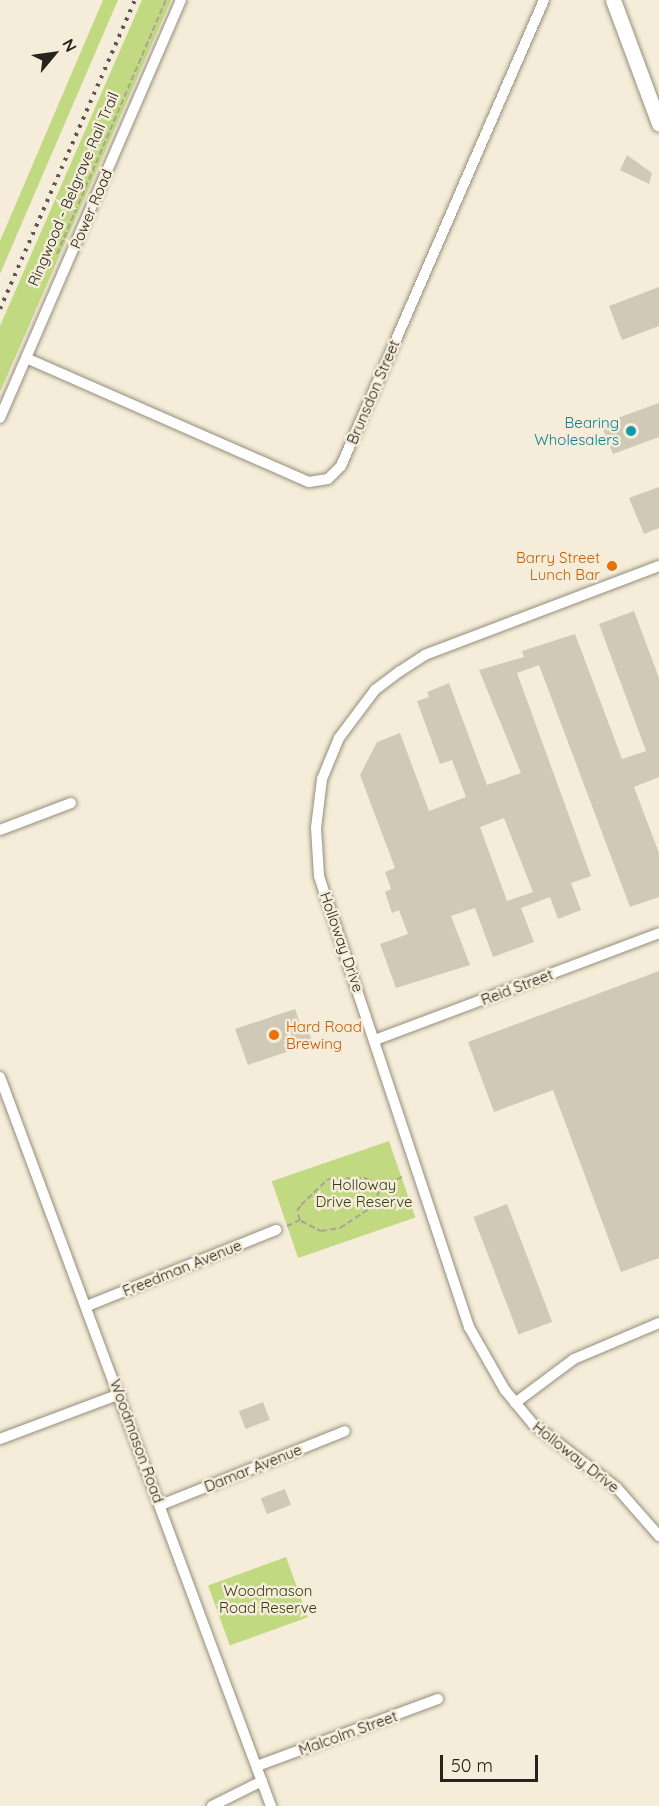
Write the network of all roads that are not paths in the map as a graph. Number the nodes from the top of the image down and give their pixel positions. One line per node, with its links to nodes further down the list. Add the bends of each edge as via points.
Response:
1 (181, 0): 5 (street, Power Road)
2 (544, 0): 5 (street, Brunsdon Street, via 341,466 328,479 309,482)
3 (613, 0): 4 (main road)
4 (659, 124)
5 (26, 358): 6 (street, Power Road)
6 (0, 418)
7 (659, 566): 11 (street, Holloway Drive, via 425,655 375,690 339,738 322,779 316,853 326,897)
8 (71, 802): 9 (street)
9 (0, 830)
10 (659, 933): 11 (street, Reid Street)
11 (375, 1040): 17 (street, Holloway Drive, via 470,1327)
12 (0, 1077): 14 (street, Woodmason Road)
13 (276, 1230): 14 (street, Freedman Avenue)
14 (87, 1306): 16 (street, Woodmason Road)
15 (659, 1323): 17 (street, via 574,1359)
16 (120, 1394): 19 (street); 20 (street, Woodmason Road)
17 (515, 1403): 21 (street, Holloway Drive, via 549,1438 617,1488)
18 (345, 1431): 20 (street, Damar Avenue)
19 (0, 1439)
20 (161, 1505): 23 (street, Woodmason Road)
21 (659, 1536)
22 (438, 1699): 23 (street, Malcolm Street)
23 (257, 1766): 24 (street, Woodmason Road)
24 (262, 1781): 25 (street); 26 (street, Woodmason Road)
25 (212, 1806)
26 (272, 1806)

